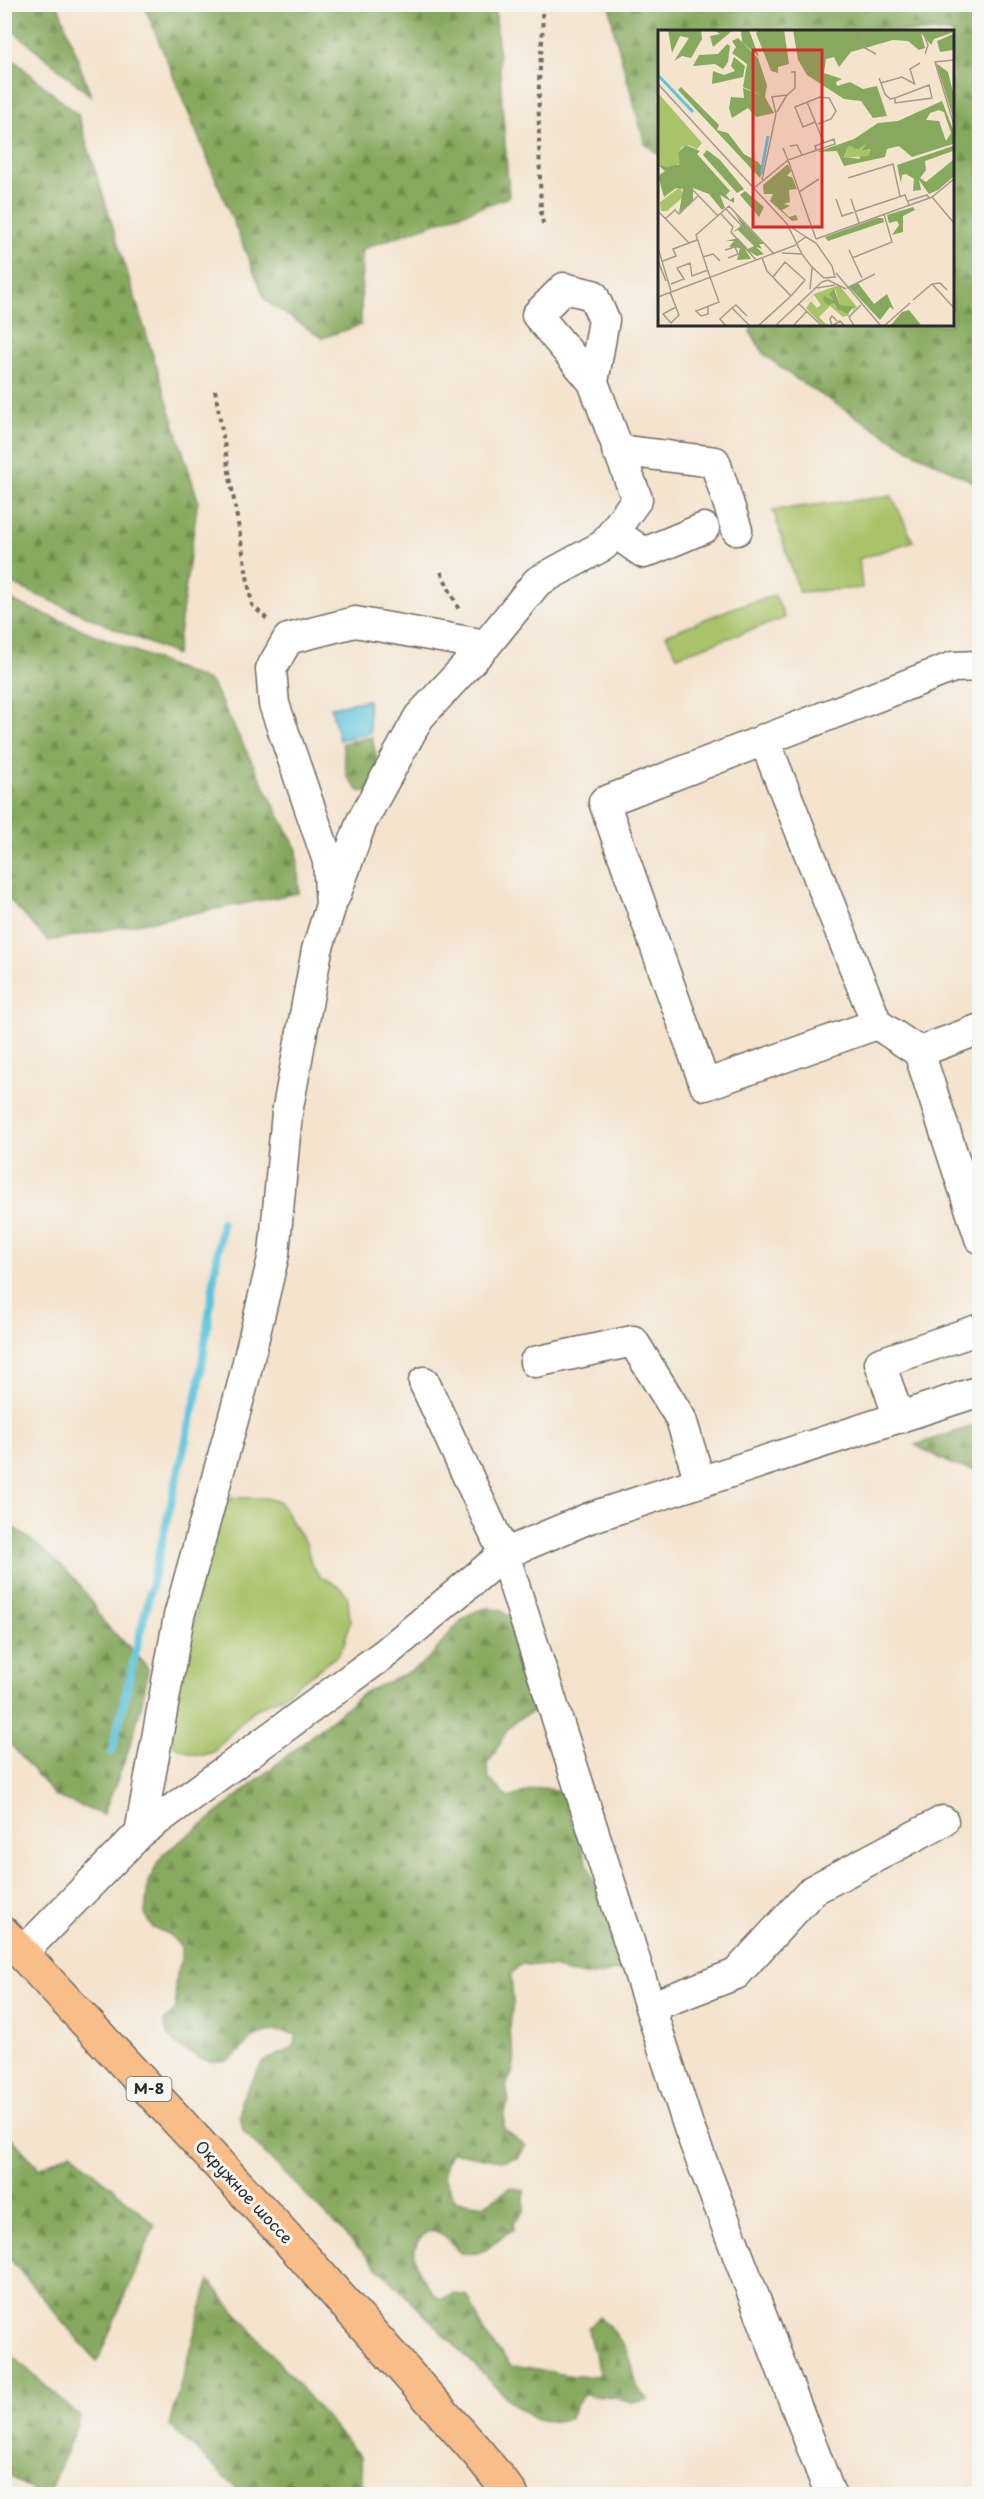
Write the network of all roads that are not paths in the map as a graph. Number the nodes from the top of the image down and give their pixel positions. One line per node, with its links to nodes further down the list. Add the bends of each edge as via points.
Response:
1 (593, 382): 2 (lane)
2 (617, 450): 4 (lane, via 715,462); 5 (lane, via 638,499)
3 (704, 528): 5 (lane, via 644,553)
4 (737, 530)
5 (614, 532): 6 (lane, via 604,545 537,582)
6 (486, 645): 9 (lane, via 419,717 361,823); 9 (lane, via 355,622 288,639 271,669 274,704 328,861)
7 (980, 666): 8 (lane, via 953,667)
8 (764, 739): 10 (lane); 10 (lane, via 604,801 705,1085)
9 (331, 905): 22 (lane, via 317,950 287,1113 274,1254 179,1616)
10 (877, 1024): 12 (lane)
11 (980, 1029): 12 (lane)
12 (919, 1052): 13 (lane)
13 (980, 1238)
14 (980, 1329): 18 (lane, via 880,1363)
15 (535, 1362): 19 (lane, via 633,1341 681,1419)
16 (424, 1382): 20 (lane)
17 (980, 1391): 18 (lane)
18 (899, 1418): 19 (lane)
19 (699, 1482): 20 (lane, via 589,1518)
20 (504, 1554): 22 (lane, via 387,1652); 24 (lane)
21 (943, 1821): 24 (lane, via 813,1890 736,1974)
22 (140, 1833): 23 (lane)
23 (13, 1944): 25 (main road, Окружное шоссе / М-8, via 275,2225)
24 (650, 2007): 28 (lane, via 689,2128)
25 (479, 2454): 26 (main road, Окружное шоссе / М-8); 27 (main road, Окружное шоссе / М-8)
26 (510, 2494)
27 (536, 2494)
28 (830, 2494)

